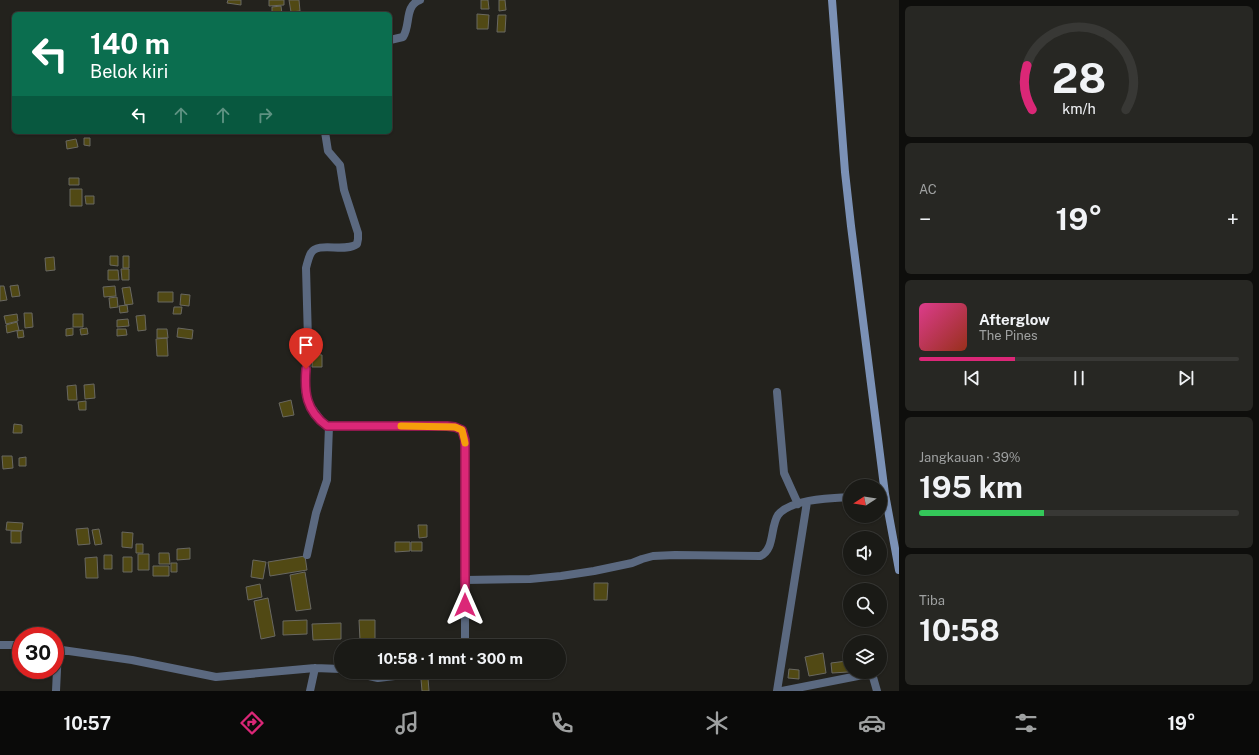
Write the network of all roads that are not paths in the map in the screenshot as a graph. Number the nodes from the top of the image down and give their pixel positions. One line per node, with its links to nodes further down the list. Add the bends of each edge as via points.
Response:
1 (420, 0): 3 (street, via 410,9 403,37)
2 (832, 0): 7 (main road, via 845,172)
3 (392, 40)
4 (325, 134): 6 (street, via 328,151 340,165 344,190 358,233 357,244 350,248 314,250 306,268 308,340 305,390 314,411)
5 (777, 392): 10 (street, via 784,473)
6 (328, 426): 12 (street, via 327,480 316,513); 14 (street, via 447,426 462,430 465,440)
7 (880, 479)
8 (843, 498): 9 (street)
9 (807, 502): 10 (street); 24 (street)
10 (798, 504): 14 (street, via 779,515 769,546 760,556 658,556 560,576)
11 (887, 516): 13 (main road)
12 (307, 555)
13 (899, 570)
14 (465, 580): 15 (street)
15 (465, 639)
16 (0, 645): 17 (street)
17 (12, 645)
18 (64, 650): 19 (street, via 132,660 216,677)
19 (315, 668): 20 (street); 23 (street)
20 (334, 669)
21 (56, 679): 22 (street)
22 (56, 691)
23 (310, 691)
24 (777, 691)
25 (782, 691): 26 (street)
26 (785, 691): 27 (street, via 868,674 873,677)
27 (877, 691)

